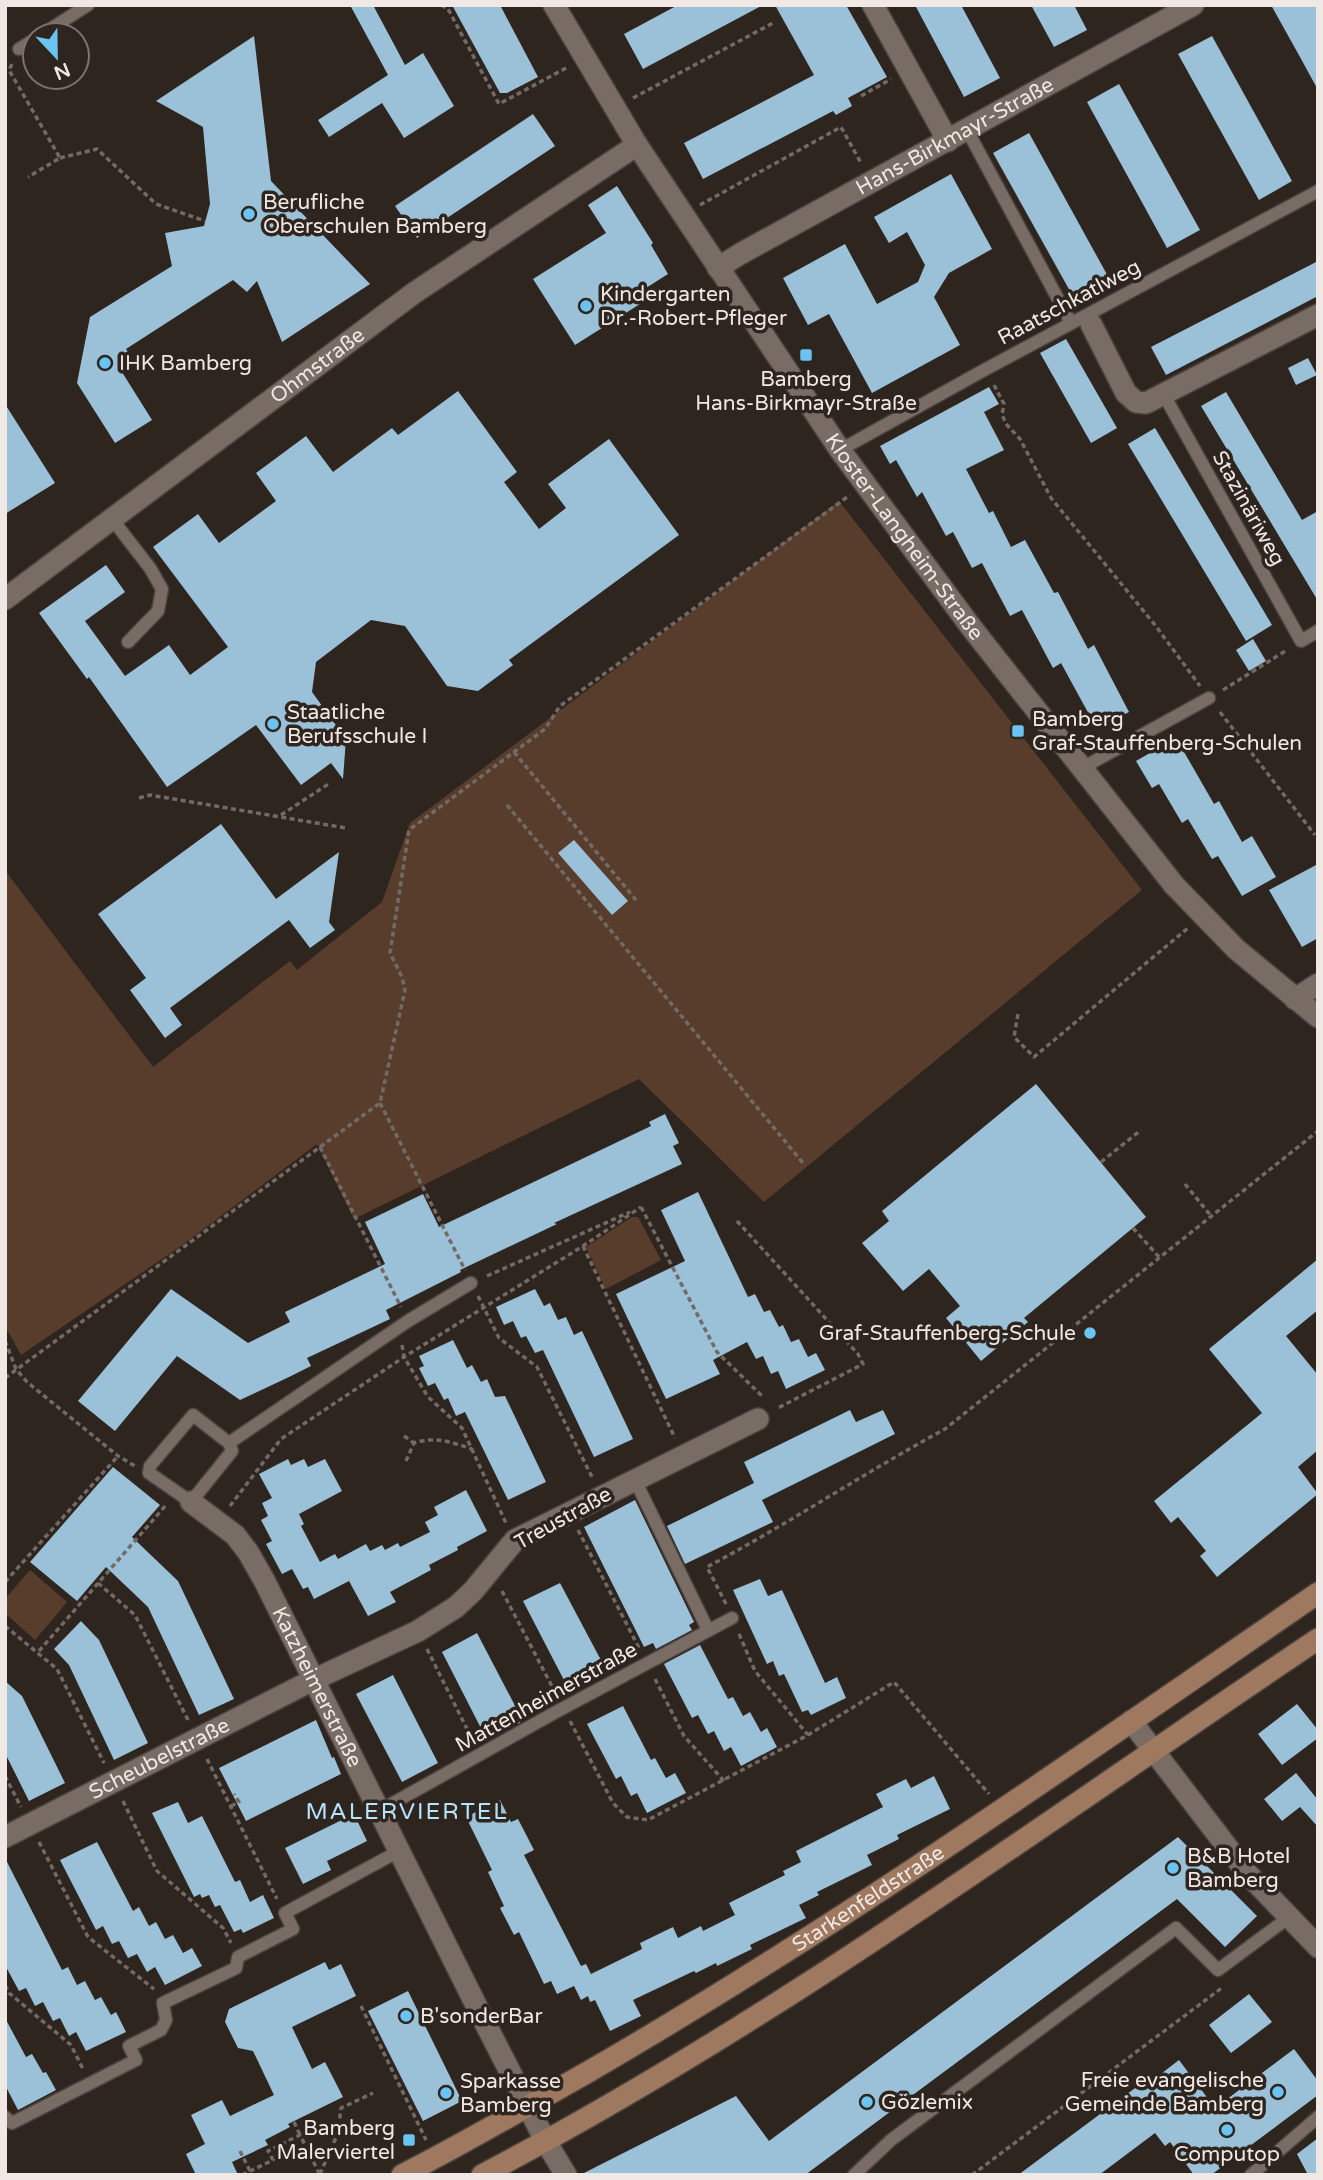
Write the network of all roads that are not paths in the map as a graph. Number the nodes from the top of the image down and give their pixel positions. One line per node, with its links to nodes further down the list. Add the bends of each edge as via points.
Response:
1 (88, 5): 5 (lane)
2 (554, 5): 8 (street, Kloster-Langheim-Straße)
3 (873, 5): 7 (street)
4 (1193, 5): 6 (street, Hans-Birkmayr-Straße)
5 (63, 21)
6 (967, 130): 7 (street, Hans-Birkmayr-Straße); 12 (lane)
7 (947, 141): 10 (street, Hans-Birkmayr-Straße)
8 (637, 145): 10 (street, Kloster-Langheim-Straße); 15 (street, Ohmstraße, via 434,279)
9 (1318, 191): 12 (lane, Raatschkatlweg)
10 (718, 268): 14 (street, Kloster-Langheim-Straße)
11 (1318, 315): 13 (street)
12 (1082, 321): 13 (street, via 1126,393 1136,402 1146,403); 14 (lane, Raatschkatlweg)
13 (1164, 395): 17 (lane, Stazinäriweg, via 1301,641)
14 (840, 450): 20 (street, Kloster-Langheim-Straße)
15 (112, 519): 16 (street, Ohmstraße); 18 (lane, via 162,589 158,611)
16 (5, 599)
17 (1318, 631)
18 (128, 642)
19 (1209, 698): 20 (lane)
20 (1082, 768): 22 (street, Kloster-Langheim-Straße, via 1174,885 1236,949)
21 (1318, 984): 22 (street)
22 (1295, 999): 23 (street, Kloster-Langheim-Straße)
23 (1318, 1017)
24 (471, 1283): 26 (lane)
25 (766, 1410): 27 (street, Treustraße)
26 (229, 1443): 28 (lane, via 232,1451); 28 (lane, via 193,1415 149,1465 149,1473)
27 (635, 1480): 31 (lane); 33 (street, Treustraße, via 515,1540 456,1607 418,1631)
28 (184, 1497): 33 (street, Katzheimerstraße, via 235,1535 248,1552)
29 (1318, 1593): 34 (street, Starkenfeldstraße)
30 (732, 1618): 31 (lane, Mattenheimerstraße)
31 (708, 1630): 36 (lane, Mattenheimerstraße)
32 (1318, 1639): 35 (street, Starkenfeldstraße)
33 (313, 1680): 36 (street, Katzheimerstraße); 37 (street, Scheubelstraße)
34 (1131, 1721): 35 (street); 41 (street, Starkenfeldstraße, via 815,1935)
35 (1153, 1749): 39 (street, via 1247,1873); 44 (street, Starkenfeldstraße, via 895,1928)
36 (379, 1811): 38 (street, Katzheimerstraße)
37 (5, 1837)
38 (399, 1851): 41 (street, Katzheimerstraße); 42 (lane, via 285,1913 293,1929 238,1957 236,1968 163,2003 166,2020 161,2030 129,2046 136,2060 12,2123)
39 (1288, 1918): 40 (street); 48 (lane, via 1218,1970 1176,1928 891,2140)
40 (1318, 1947)
41 (528, 2107): 44 (street, Katzheimerstraße); 45 (street, Starkenfeldstraße)
42 (5, 2117)
43 (1318, 2117): 49 (lane)
44 (546, 2142): 46 (street, Starkenfeldstraße); 47 (street, Katzheimerstraße)
45 (401, 2175)
46 (482, 2175)
47 (566, 2175)
48 (854, 2175)
49 (1251, 2175)

